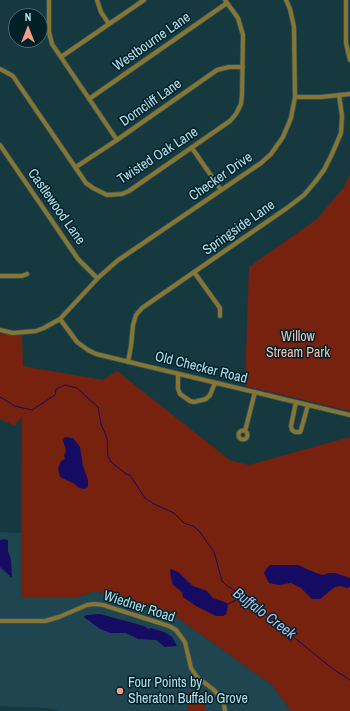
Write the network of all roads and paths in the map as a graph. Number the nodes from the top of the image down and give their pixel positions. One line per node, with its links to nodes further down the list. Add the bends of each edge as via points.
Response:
1 (49, 0): 8 (street, via 50,37)
2 (97, 0): 7 (street)
3 (144, 0): 7 (street)
4 (286, 0): 14 (street, Checker Drive, via 294,27)
5 (346, 0): 9 (street, via 346,43)
6 (226, 1): 10 (street, Twisted Oak Lane, via 242,27); 15 (street, Westbourne Lane)
7 (109, 24): 8 (street)
8 (61, 57): 15 (street)
9 (350, 60)
10 (243, 67): 16 (street, Dorncliff Lane, via 217,70); 18 (street, Twisted Oak Lane, via 241,104 236,114)
11 (0, 69): 19 (street, Twisted Oak Lane, via 13,76)
12 (350, 94): 13 (street)
13 (339, 95): 14 (street); 21 (street, Springside Lane, via 341,133 324,170 315,182 304,195 287,208)
14 (295, 97): 20 (street, Checker Drive, via 291,118 283,137 271,154)
15 (89, 99): 16 (street)
16 (117, 140): 19 (street, Dorncliff Lane)
17 (0, 145): 24 (street, Castlewood Lane, via 78,259)
18 (192, 148): 19 (street, Twisted Oak Lane, via 122,194 106,195 99,192 86,182); 20 (street)
19 (76, 167)
20 (221, 190): 24 (street, Checker Drive, via 117,261)
21 (194, 272): 25 (street, via 220,308); 28 (street, Springside Lane, via 142,308 136,315)
22 (27, 274): 23 (street)
23 (0, 276)
24 (97, 278): 26 (street, Checker Drive)
25 (220, 316)
26 (60, 320): 27 (street, via 28,332); 28 (street, Old Checker Road, via 77,342 88,350)
27 (0, 330)
28 (128, 362): 29 (street, Old Checker Road)
29 (178, 374): 30 (street, Old Checker Road); 30 (street, via 180,394 194,402 206,399)
30 (215, 383): 31 (street, Old Checker Road)
31 (255, 392): 32 (street, Old Checker Road); 35 (street)
32 (296, 402): 33 (street, Old Checker Road); 33 (street, via 292,431 301,430)
33 (308, 405): 34 (street, Old Checker Road)
34 (350, 415)
35 (245, 431)
36 (0, 621): 37 (street, Wiedner Road, via 45,621 94,604 168,626 181,636 185,642 191,668 197,677 220,697)
37 (225, 711)

